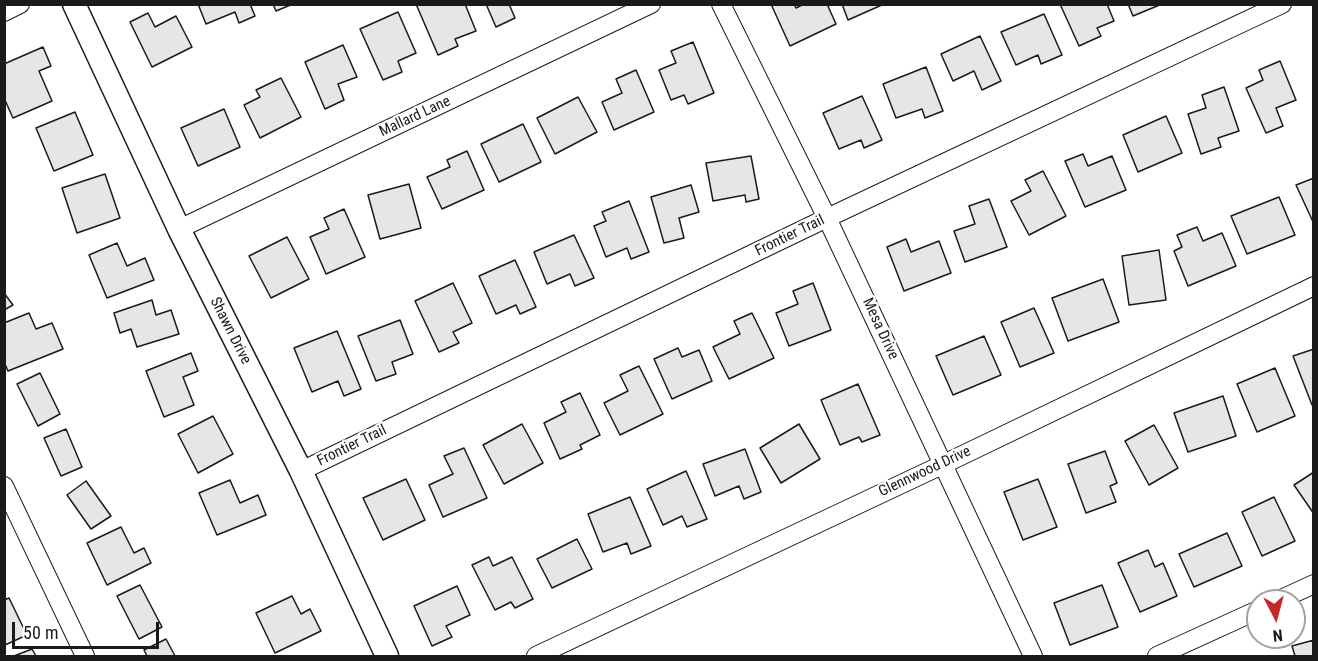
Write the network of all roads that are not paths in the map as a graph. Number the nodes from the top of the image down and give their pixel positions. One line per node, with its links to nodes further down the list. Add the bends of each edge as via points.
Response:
1 (20, 4): 6 (street)
2 (74, 4): 8 (street, Shawn Drive)
3 (651, 4): 8 (street, Mallard Lane)
4 (721, 4): 7 (street, Mesa Drive)
5 (1282, 4): 7 (street, Frontier Trail)
6 (4, 12)
7 (827, 218): 10 (street, Mesa Drive); 11 (street, Frontier Trail)
8 (179, 229): 11 (street, Shawn Drive)
9 (1314, 286): 10 (street, Glennwood Drive)
10 (944, 464): 16 (street, Glennwood Drive); 17 (street, Mesa Drive)
11 (301, 471): 15 (street, Shawn Drive)
12 (4, 486): 14 (street)
13 (1246, 616): 18 (street)
14 (85, 657)
15 (387, 657)
16 (536, 657)
17 (1033, 657)
18 (1157, 657)

